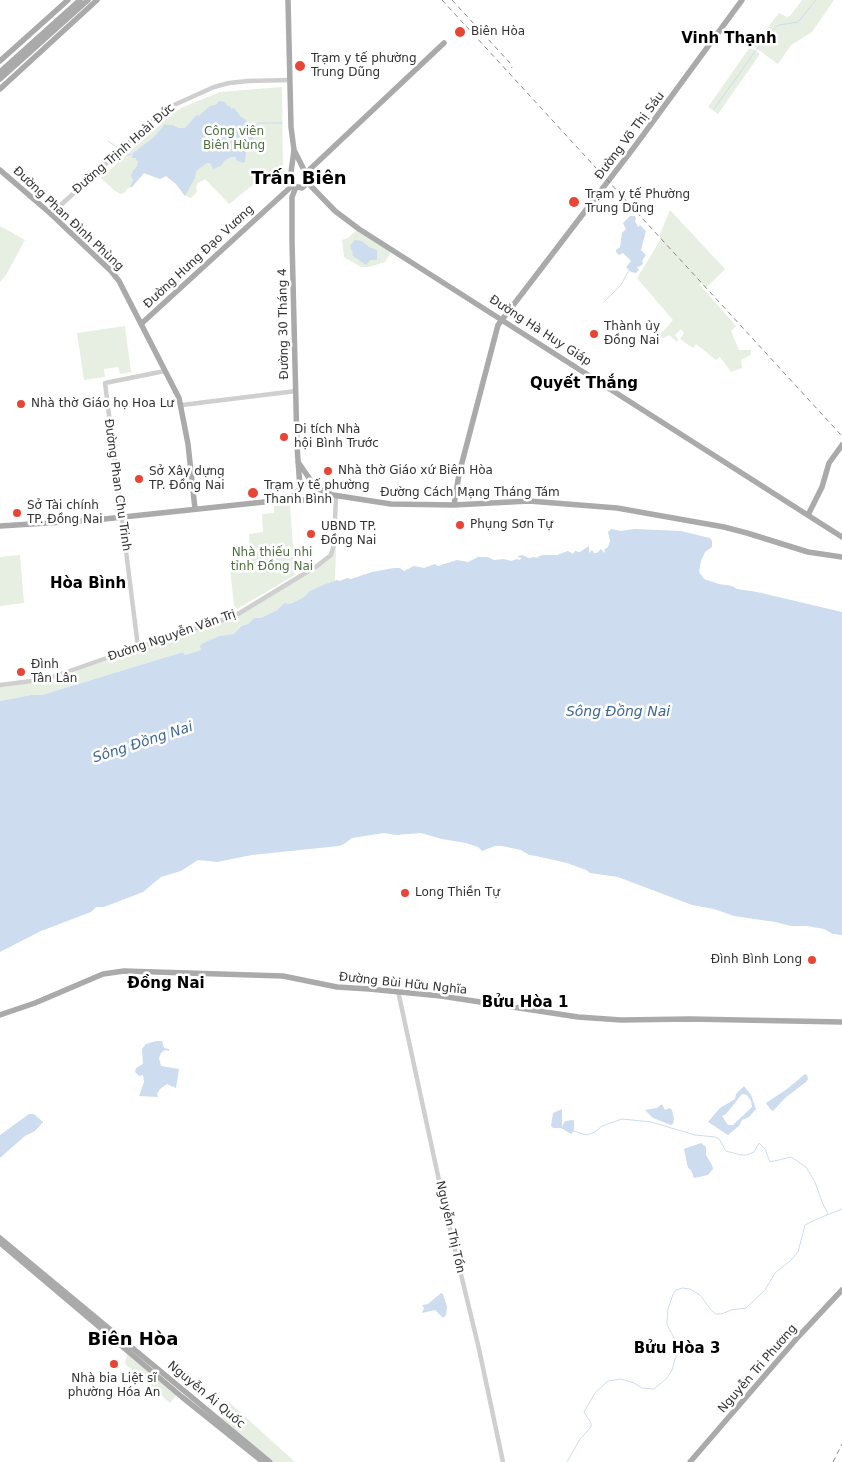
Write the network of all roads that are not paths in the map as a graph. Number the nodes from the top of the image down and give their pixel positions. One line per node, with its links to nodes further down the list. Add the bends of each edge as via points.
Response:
1 (68, 0): 7 (main road)
2 (80, 0): 8 (main road)
3 (88, 0): 8 (main road)
4 (97, 0): 8 (main road)
5 (288, 0): 13 (main road)
6 (742, 0): 22 (main road, Đường Võ Thị Sáu, via 635,146)
7 (62, 6): 8 (main road); 10 (main road)
8 (71, 16): 11 (main road); 12 (main road); 14 (main road)
9 (444, 43): 17 (main road)
10 (0, 61)
11 (0, 72)
12 (0, 79)
13 (290, 80): 15 (main road); 21 (street, Đường Trịnh Hoài Đức, via 229,83 167,110)
14 (0, 89)
15 (294, 150): 17 (main road); 18 (main road)
16 (0, 170): 21 (main road, Đường Phan Đình Phùng)
17 (305, 171): 18 (main road, via 297,170); 19 (main road, via 309,177)
18 (291, 174): 20 (main road)
19 (308, 184): 20 (main road, via 302,188); 22 (main road, Đường Hà Huy Giáp, via 358,228)
20 (294, 186): 23 (main road, Đường Hưng Đạo Vương); 25 (main road, Đường 30 Tháng 4)
21 (51, 214): 23 (main road, Đường Phan Đình Phùng, via 114,276)
22 (501, 319): 35 (main road, Đường Võ Thị Sáu, via 459,474); 37 (main road, Đường Hà Huy Giáp)
23 (141, 324): 24 (main road, Đường Phan Đình Phùng)
24 (165, 371): 26 (main road, Đường Phan Đình Phùng); 38 (street, Đường Phan Chu Trinh, via 105,383)
25 (296, 391): 26 (street); 28 (main road, Đường 30 Tháng 4)
26 (182, 405): 36 (main road, Đường Phan Đình Phùng)
27 (842, 445): 37 (main road, via 829,463)
28 (298, 462): 29 (main road); 30 (main road, Đường 30 Tháng 4)
29 (313, 486): 30 (main road, via 304,483); 31 (main road, Đường Cách Mạng Tháng Tám); 32 (main road, via 316,494)
30 (299, 489): 33 (main road); 34 (main road, via 293,496)
31 (335, 495): 32 (main road, Đường Cách Mạng Tháng Tám); 35 (main road, Đường Cách Mạng Tháng Tám, via 390,504); 42 (street, Đường Nguyễn Văn Trị, via 333,551 324,561 229,618)
32 (313, 498): 33 (main road)
33 (304, 499): 34 (main road)
34 (282, 500): 36 (main road)
35 (454, 505): 41 (main road, Đường Cách Mạng Tháng Tám, via 529,501 621,509 724,527 808,552)
36 (195, 509): 38 (main road)
37 (808, 515): 40 (main road, Đường Hà Huy Giáp)
38 (122, 517): 39 (main road); 42 (street, Đường Phan Chu Trinh)
39 (0, 526)
40 (842, 537)
41 (842, 557)
42 (138, 647): 43 (street, Đường Nguyễn Văn Trị, via 47,679)
43 (0, 685)
44 (398, 991): 45 (main road, Đường Bùi Hữu Nghĩa, via 337,988 283,976 124,971 102,974); 46 (main road, Đường Bùi Hữu Nghĩa, via 578,1017); 54 (street, Nguyễn Thị Tồn)
45 (0, 1015)
46 (842, 1022)
47 (0, 1238): 49 (main road)
48 (0, 1244): 49 (main road)
49 (9, 1248): 51 (main road)
50 (842, 1290): 55 (main road, Nguyễn Tri Phương)
51 (127, 1347): 52 (main road); 53 (main road, Nguyễn Ái Quốc)
52 (263, 1462)
53 (270, 1462)
54 (503, 1462)
55 (690, 1462)

